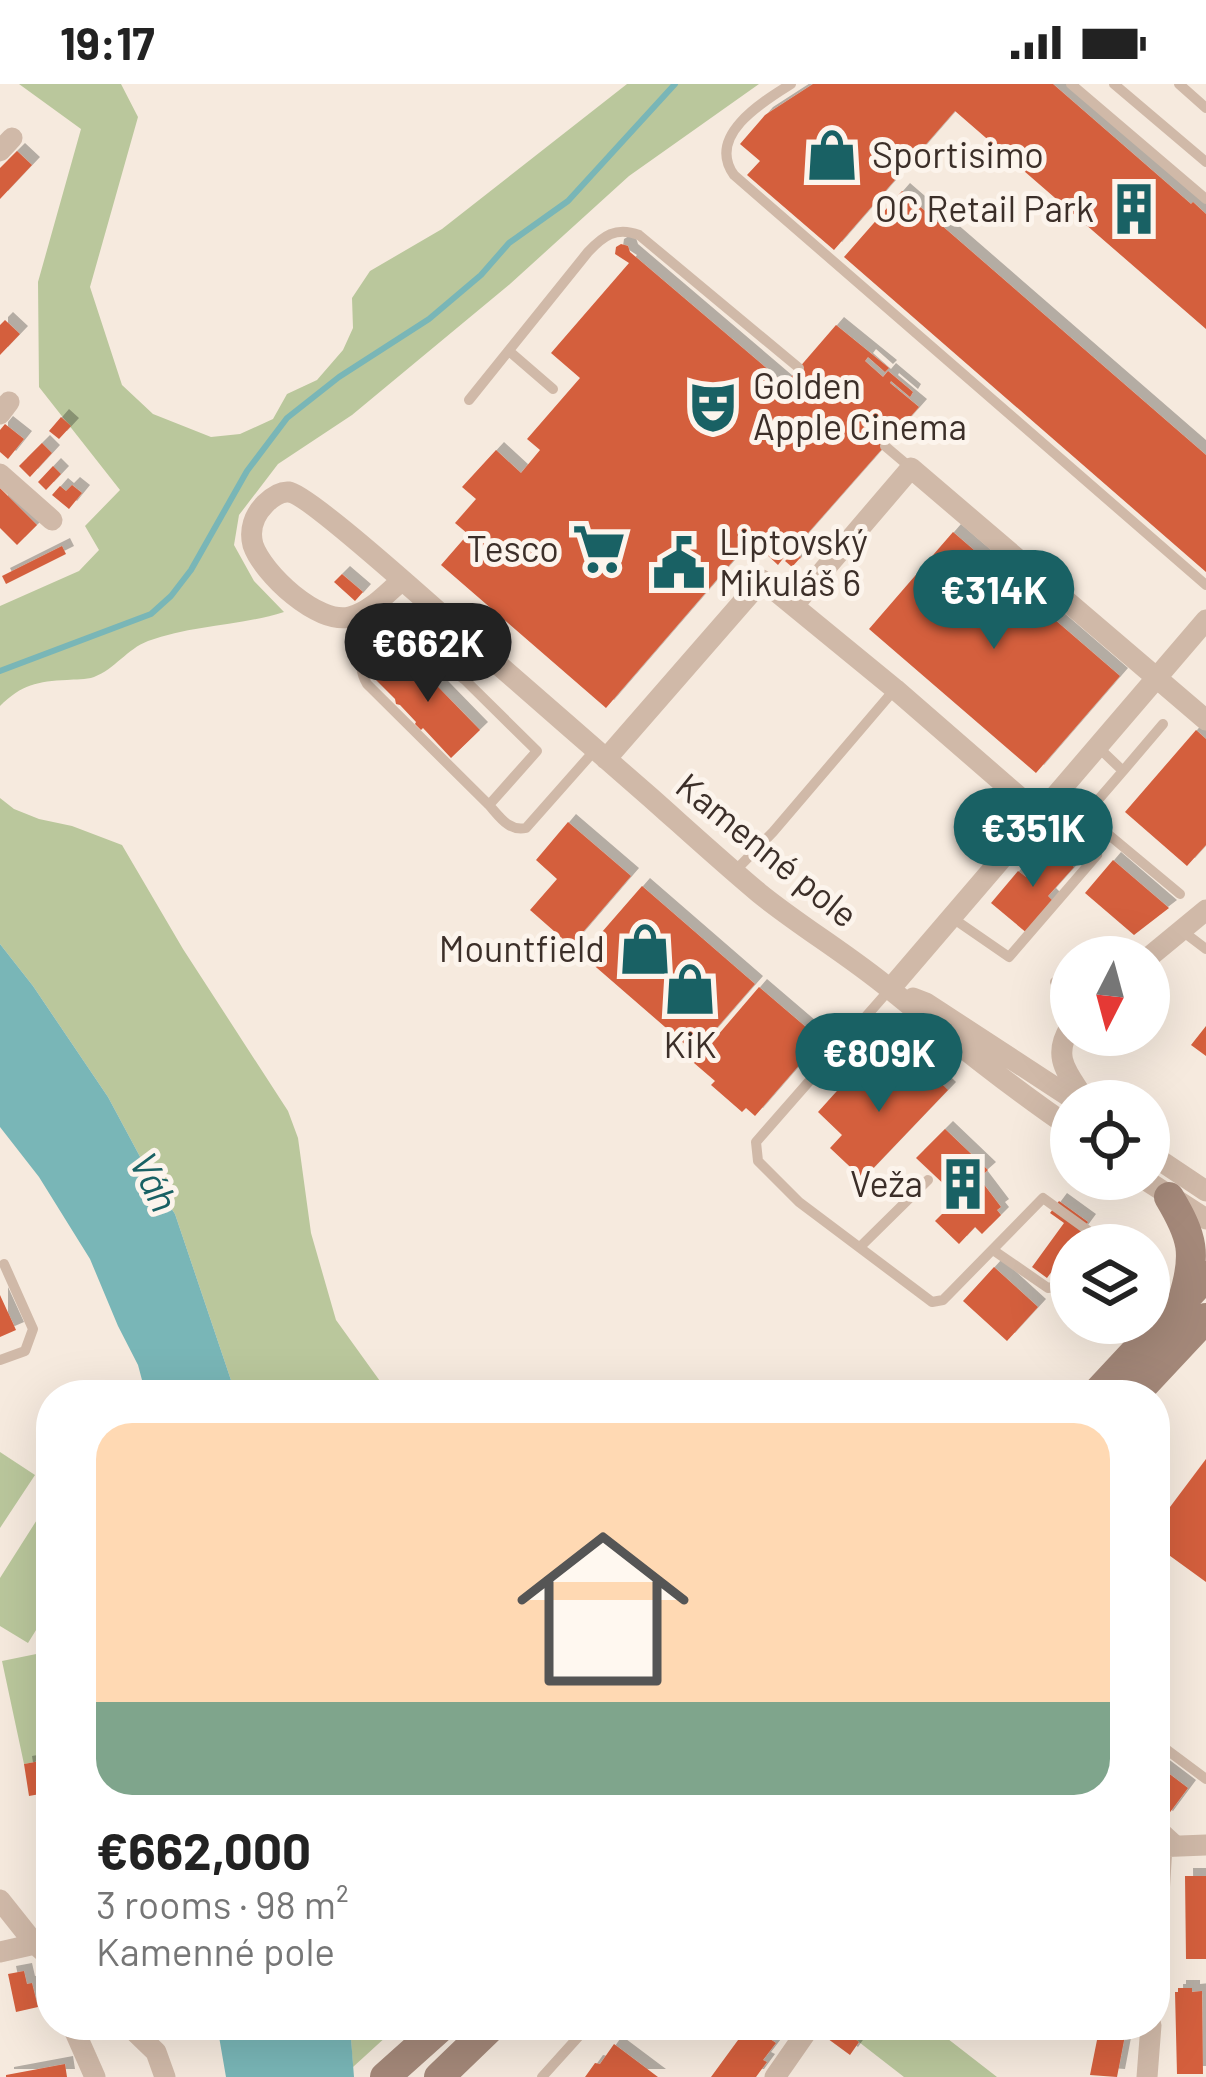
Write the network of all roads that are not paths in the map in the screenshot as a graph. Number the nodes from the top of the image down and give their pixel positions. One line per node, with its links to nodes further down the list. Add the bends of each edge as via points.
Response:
1 (791, 84): 17 (lane, via 745,118 725,146 734,176)
2 (1071, 84): 7 (lane)
3 (1114, 84): 6 (lane)
4 (1181, 85): 5 (lane)
5 (1206, 108)
6 (1206, 162)
7 (1206, 200)
8 (509, 351): 9 (lane, via 603,236 626,230); 10 (lane); 11 (lane)
9 (799, 368)
10 (553, 389)
11 (469, 400)
12 (885, 446): 13 (lane)
13 (911, 468): 18 (street); 21 (street)
14 (0, 474): 15 (street)
15 (52, 520)
16 (401, 581): 16 (street, Kamenné pole, via 295,494 269,500 252,525 264,565 328,617 357,615); 19 (street, Kamenné pole)
17 (1206, 585)
18 (794, 605): 22 (street); 26 (street, via 762,580)
19 (435, 621): 26 (street, Kamenné pole); 28 (lane, via 419,646 537,751); 28 (lane, via 379,628 359,669)
20 (1204, 627): 21 (street)
21 (1155, 678): 23 (street); 25 (street)
22 (895, 689): 29 (street); 30 (lane)
23 (1206, 720)
24 (1162, 724): 27 (lane)
25 (1098, 747): 27 (lane); 29 (street)
26 (600, 754): 28 (lane, via 526,828 512,828); 30 (street, Kamenné pole)
27 (1123, 771): 31 (lane, via 1084,815)
28 (489, 805)
29 (1040, 815): 33 (street); 33 (lane, via 1064,822 1097,855 1009,957)
30 (734, 872): 37 (street, Kamenné pole)
31 (1180, 894)
32 (1206, 910): 34 (street)
33 (951, 917): 37 (street)
34 (1181, 930): 35 (street); 36 (lane)
35 (1170, 939)
36 (1206, 949)
37 (890, 989): 38 (street, Kamenné pole); 39 (street, Kamenné pole); 47 (lane, via 754,1148 799,1202)
38 (1050, 1082)
39 (1050, 1112)
40 (1170, 1167): 42 (street)
41 (928, 1180): 47 (lane)
42 (1206, 1191)
43 (1170, 1196): 45 (street)
44 (1165, 1200): 52 (main road, via 1191,1237)
45 (1206, 1219)
46 (1079, 1224): 48 (lane, via 1043,1198)
47 (860, 1247): 48 (lane, via 932,1302)
48 (993, 1250): 51 (lane)
49 (4, 1264): 53 (lane, via 33,1329 25,1351)
50 (1206, 1276): 52 (main road)
51 (1050, 1288)
52 (1194, 1308): 54 (main road); 55 (main road)
53 (0, 1360)
54 (1112, 1380)
55 (1144, 1380)
56 (1170, 1752): 57 (lane)
57 (1206, 1779)
58 (1206, 1845): 59 (street)
59 (1170, 1846)
60 (0, 1900): 61 (street)
61 (36, 1943)
62 (36, 1951): 63 (street)
63 (0, 1952)
64 (79, 2040): 71 (street)
65 (144, 2040): 72 (street)
66 (426, 2040): 73 (main road, bridge)
67 (477, 2040): 74 (main road)
68 (575, 2040): 75 (lane)
69 (801, 2040): 76 (street)
70 (1150, 2040): 77 (street)
71 (95, 2077)
72 (165, 2077)
73 (385, 2077)
74 (439, 2077)
75 (542, 2077)
76 (776, 2077)
77 (1147, 2077)

